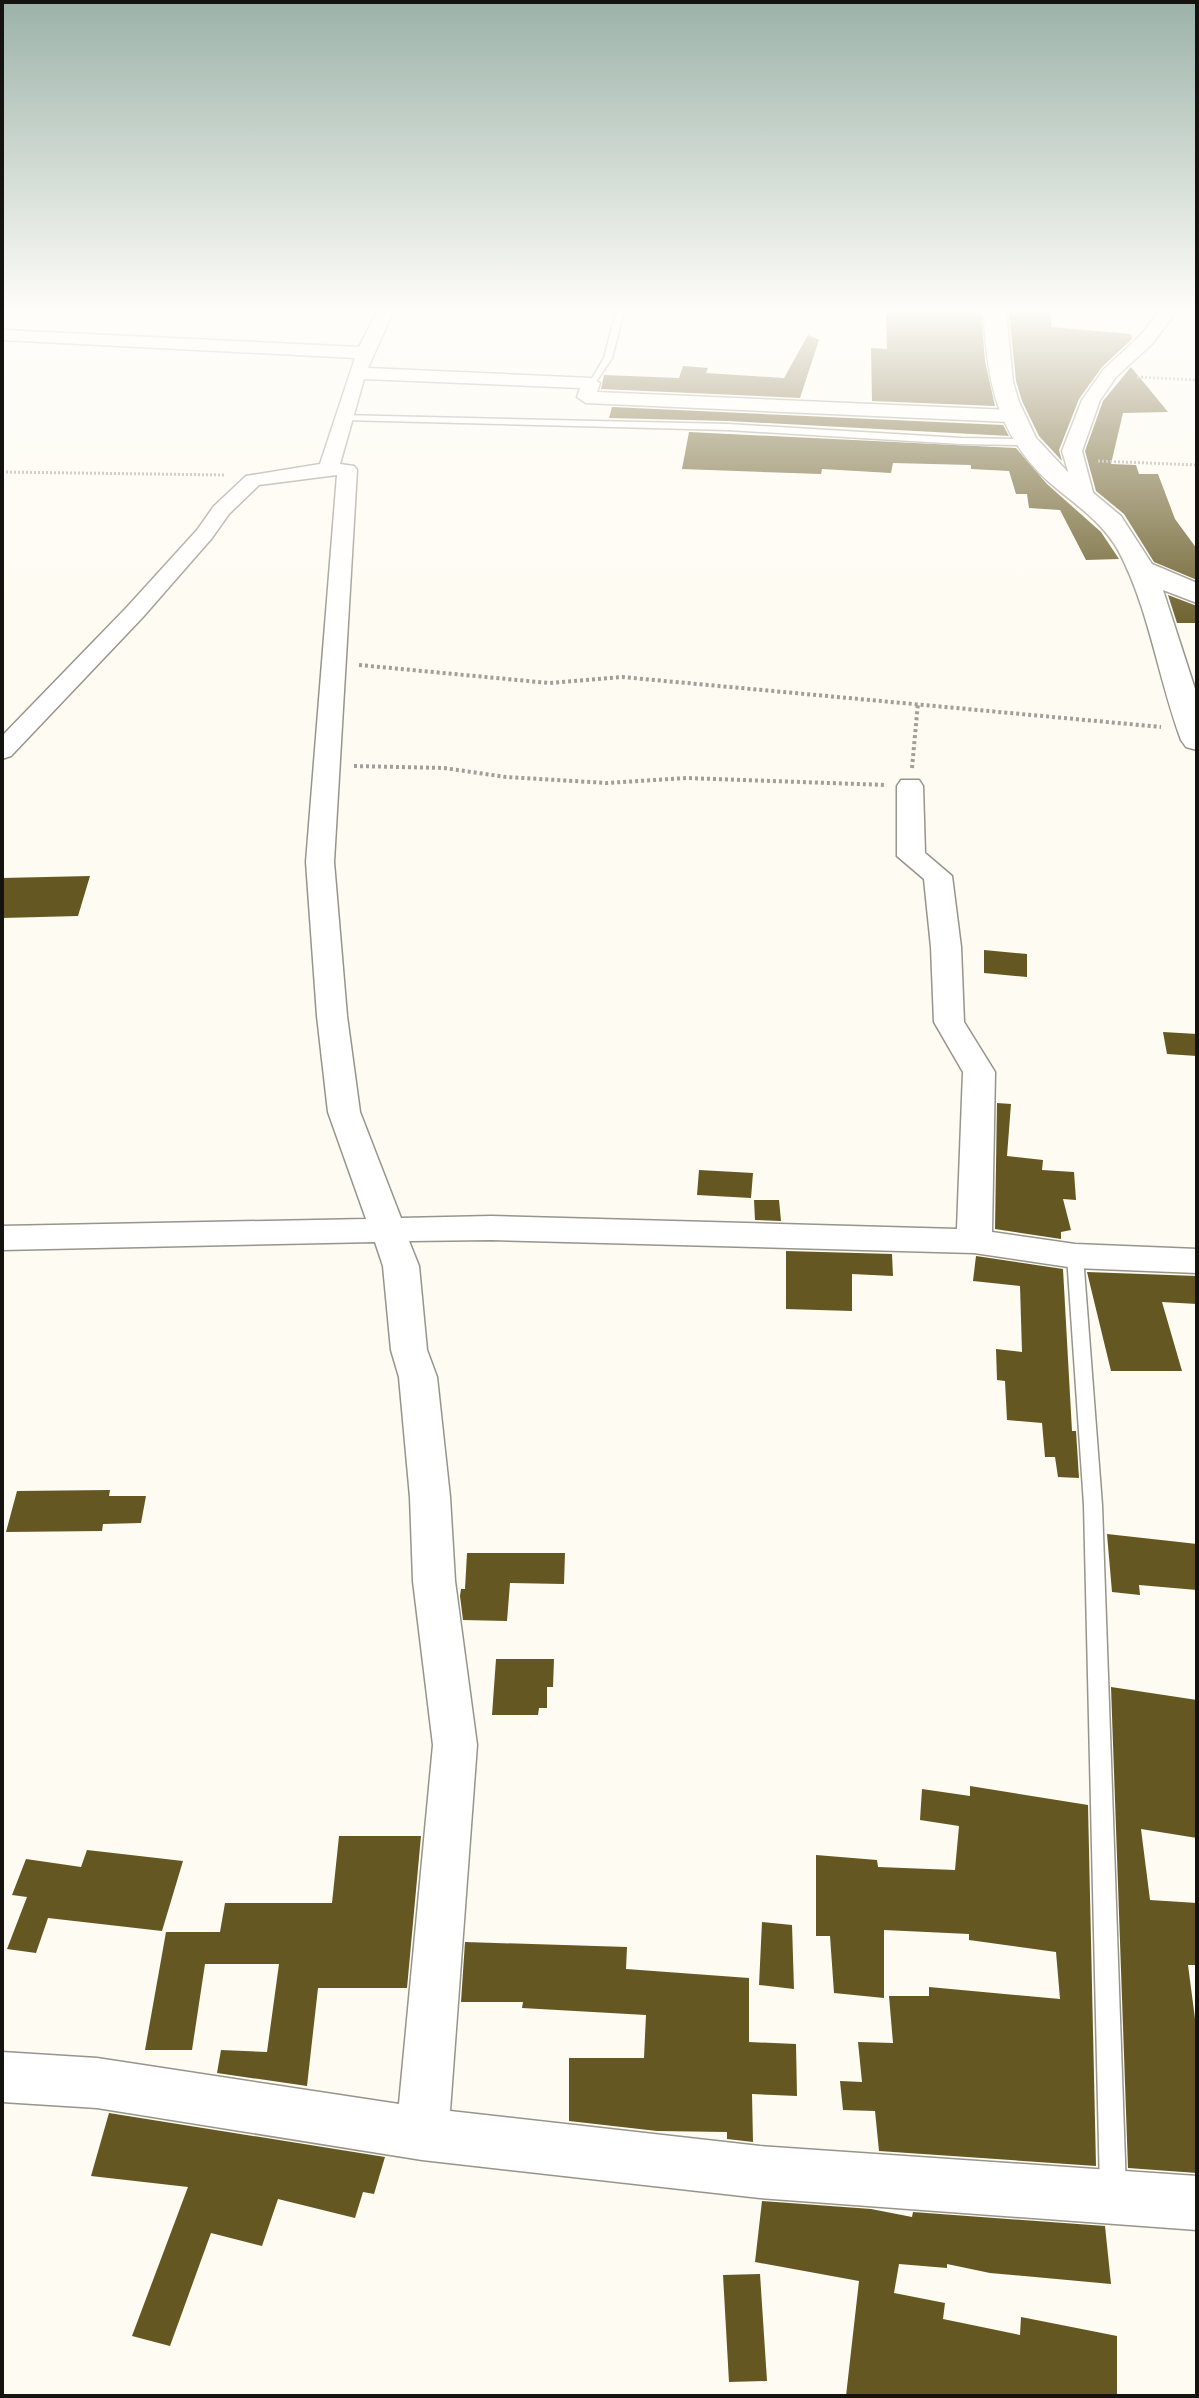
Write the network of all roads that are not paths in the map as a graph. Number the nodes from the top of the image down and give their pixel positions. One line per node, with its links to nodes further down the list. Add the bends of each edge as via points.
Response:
1 (342, 424): 6 (street)
2 (609, 424): 5 (lane)
3 (1015, 424): 5 (main road)
4 (1081, 424): 7 (street, via 1072,451)
5 (1025, 442): 7 (main road)
6 (328, 469): 11 (street, via 253,480); 13 (street, via 347,470 320,862 344,1112)
7 (1085, 500): 8 (main road, via 1117,528)
8 (1140, 569): 9 (main road); 10 (main road)
9 (1197, 594)
10 (1195, 735)
11 (2, 751)
12 (910, 786): 15 (street, via 911,856 938,876 949,1022 979,1072)
13 (391, 1231): 14 (street); 15 (street); 19 (street, via 418,1377 434,1581 455,1745)
14 (2, 1238)
15 (974, 1241): 16 (street)
16 (1075, 1256): 17 (street); 20 (lane, via 1093,1505)
17 (1197, 1261)
18 (2, 2077): 19 (street, via 97,2083)
19 (422, 2134): 20 (street, via 760,2172)
20 (1113, 2199): 21 (street)
21 (1197, 2203)

